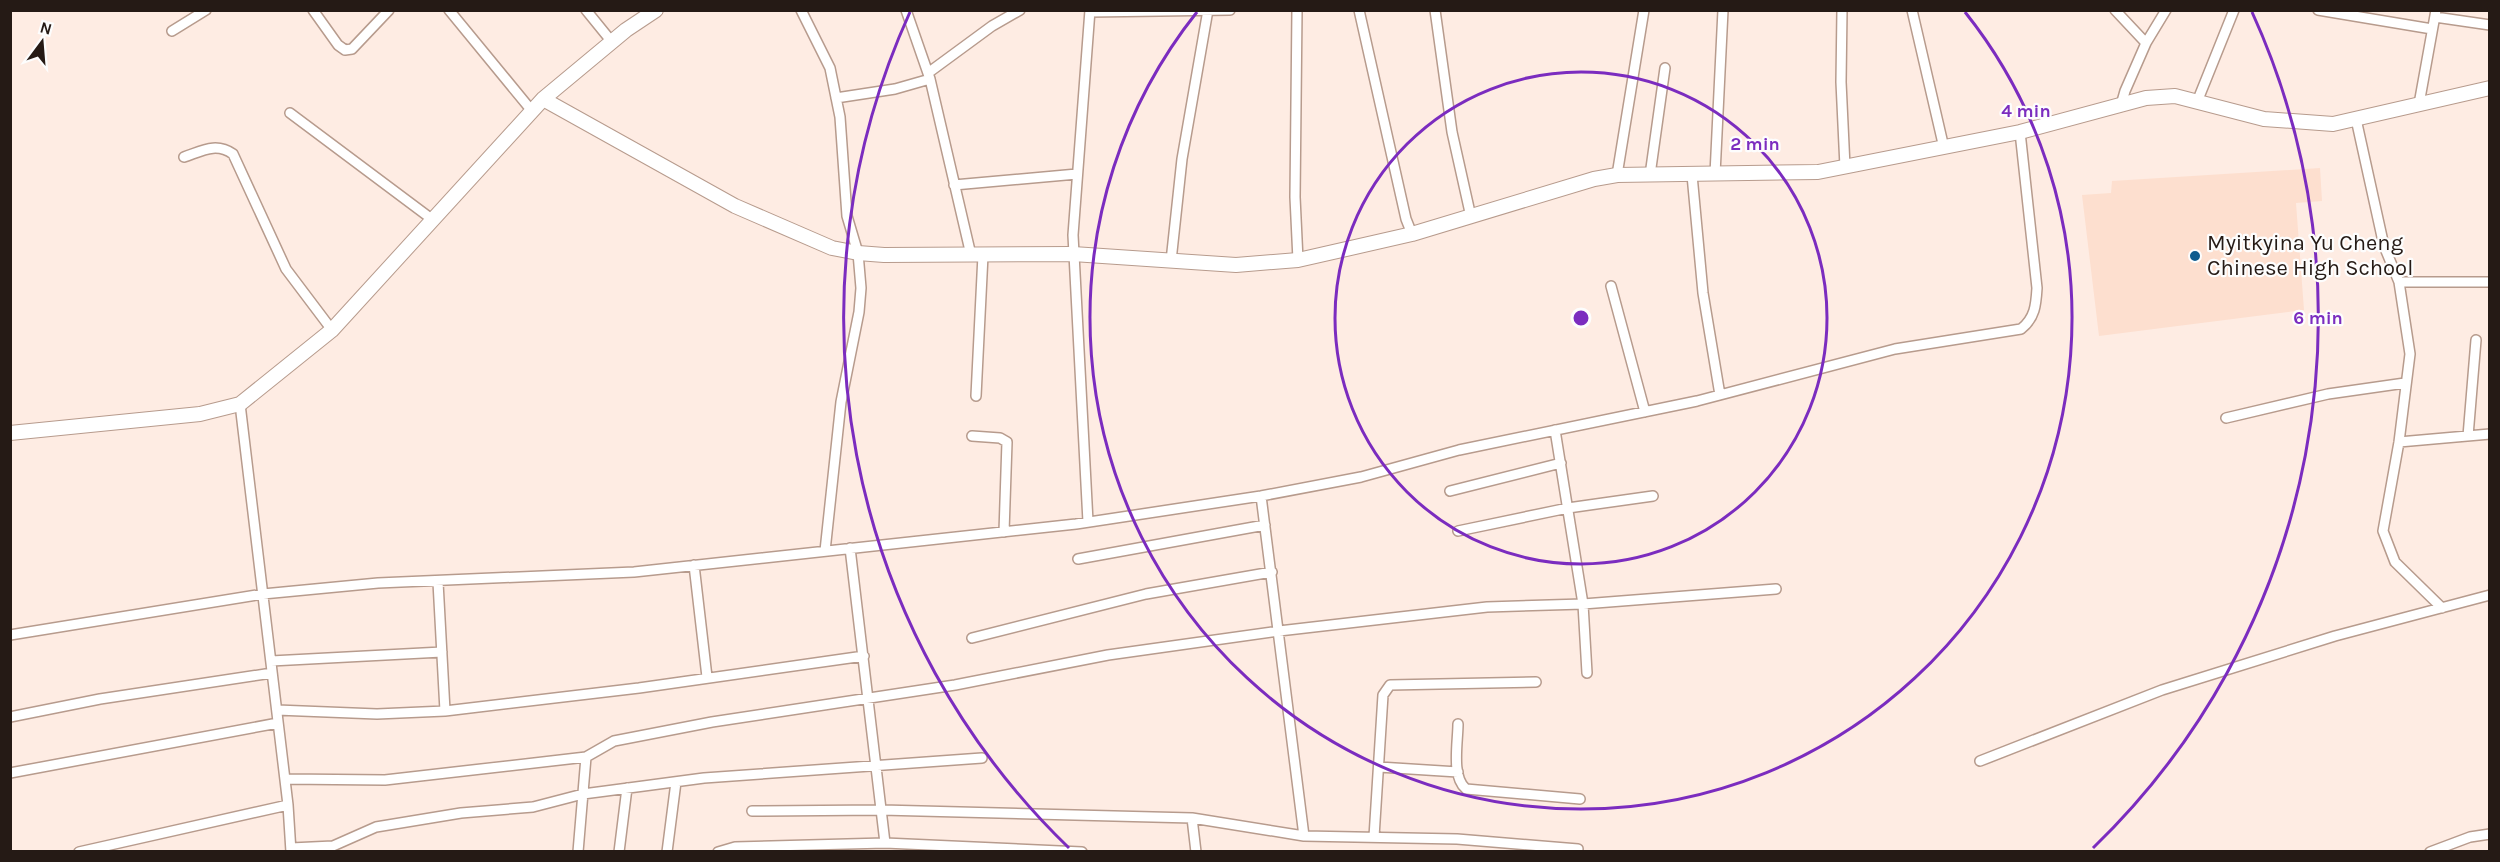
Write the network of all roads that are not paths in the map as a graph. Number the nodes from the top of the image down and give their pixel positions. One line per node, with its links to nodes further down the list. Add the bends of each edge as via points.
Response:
1 (206, 10): 27 (street)
2 (313, 10): 3 (street, via 345,50 351,49)
3 (389, 10)
4 (449, 10): 38 (street)
5 (586, 10): 28 (street)
6 (656, 10): 28 (street)
7 (801, 10): 33 (street, via 830,68)
8 (906, 10): 31 (street)
9 (1020, 10): 31 (street, via 992,26)
10 (1230, 10): 23 (street)
11 (1297, 10): 57 (street)
12 (1359, 10): 53 (street)
13 (1435, 10): 51 (street, via 1452,132)
14 (1644, 10): 47 (street)
15 (1723, 10): 46 (street)
16 (1842, 10): 44 (street)
17 (1912, 10): 42 (street)
18 (2115, 10): 29 (street)
19 (2166, 10): 29 (street)
20 (2234, 10): 35 (street)
21 (2318, 10): 26 (street)
22 (1090, 11): 23 (street); 45 (street)
23 (1208, 11): 58 (street, via 1182,159)
24 (2435, 14): 25 (street); 26 (street)
25 (2490, 25)
26 (2432, 29): 36 (street)
27 (172, 32)
28 (612, 42): 34 (street)
29 (2146, 43): 37 (street)
30 (1665, 68): 49 (street)
31 (929, 76): 33 (street, via 887,91); 50 (street)
32 (2490, 88): 36 (street)
33 (836, 98): 54 (street, via 847,216)
34 (543, 99): 38 (street); 54 (street, via 735,206 832,248)
35 (2197, 102): 37 (street, via 2175,96); 40 (street, via 2264,119 2333,124)
36 (2420, 104): 40 (street)
37 (2121, 105): 41 (street)
38 (532, 111): 52 (street)
39 (290, 113): 52 (street)
40 (2356, 119): 59 (street, via 2384,246)
41 (2020, 132): 42 (street); 65 (street, via 2037,288 2031,322 2021,329 1896,349)
42 (1944, 148): 44 (street)
43 (184, 157): 62 (street, via 214,147 233,154 286,269)
44 (1845, 167): 46 (street, via 1818,172)
45 (1077, 174): 50 (street); 55 (street)
46 (1715, 174): 48 (street)
47 (1617, 175): 49 (street); 51 (street)
48 (1692, 175): 49 (street); 65 (street, via 1703,293)
49 (1650, 176)
50 (954, 185): 56 (street)
51 (1471, 217): 53 (street)
52 (433, 220): 62 (street)
53 (1412, 234): 57 (street)
54 (858, 254): 56 (street); 86 (street, via 860,312 841,402)
55 (1073, 254): 56 (street); 58 (street); 81 (street)
56 (977, 255): 66 (street)
57 (1298, 260): 58 (street, via 1236,265)
58 (1171, 261)
59 (2399, 282): 60 (street); 64 (street, via 2410,354)
60 (2490, 282)
61 (1611, 286): 68 (street)
62 (332, 330): 67 (street)
63 (2476, 340): 74 (street)
64 (2405, 383): 69 (street, via 2328,394); 75 (street)
65 (1720, 395): 68 (street)
66 (976, 396)
67 (240, 404): 71 (street, via 200,414); 92 (street)
68 (1645, 412): 70 (street)
69 (2226, 418)
70 (1555, 430): 76 (street); 78 (street, via 1459,450 1361,477)
71 (10, 433)
72 (2490, 434): 74 (street)
73 (972, 436): 83 (street, via 1007,442)
74 (2468, 436): 75 (street)
75 (2399, 442): 95 (street, via 2383,531 2395,562)
76 (1561, 463): 77 (street); 80 (street)
77 (1450, 491)
78 (1261, 496): 81 (street); 82 (street)
79 (1653, 496): 80 (street)
80 (1568, 508): 84 (street); 94 (street)
81 (1088, 522): 83 (street)
82 (1265, 525): 87 (street); 89 (street)
83 (1004, 531): 85 (street)
84 (1458, 531)
85 (850, 548): 86 (street); 100 (street)
86 (825, 551): 88 (street)
87 (1078, 559)
88 (694, 565): 90 (street, via 623,573); 104 (street)
89 (1272, 572): 96 (street); 98 (street, via 1146,594)
90 (438, 582): 92 (street, via 378,583); 99 (street)
91 (1776, 589): 94 (street)
92 (263, 594): 97 (street); 101 (street)
93 (2490, 596): 95 (street)
94 (1583, 604): 96 (street, via 1487,607); 103 (street)
95 (2442, 608): 114 (street, via 2335,636 2162,690)
96 (1279, 631): 106 (street, via 1108,655); 129 (street)
97 (10, 635)
98 (972, 638)
99 (442, 652): 101 (street); 108 (street)
100 (864, 656): 104 (street); 106 (street)
101 (271, 661): 102 (street)
102 (272, 673): 107 (street); 109 (street)
103 (1587, 673)
104 (707, 677): 108 (street)
105 (1536, 682): 116 (street, via 1390,685 1383,695)
106 (870, 698): 112 (street, via 614,741); 115 (street)
107 (277, 710): 108 (street, via 377,714); 110 (street)
108 (445, 711)
109 (10, 717)
110 (278, 723): 118 (street); 119 (street)
111 (1458, 724): 117 (street)
112 (586, 757): 119 (street, via 385,780); 122 (street)
113 (982, 758): 115 (street)
114 (1980, 761)
115 (877, 765): 120 (street); 125 (street)
116 (1379, 767): 117 (street); 130 (street)
117 (1458, 772): 123 (street, via 1466,789)
118 (10, 773)
119 (285, 779): 124 (street)
120 (676, 782): 121 (street); 137 (street)
121 (627, 788): 122 (street); 136 (street)
122 (583, 794): 133 (street, via 533,807 461,813 376,827 333,846); 135 (street)
123 (1580, 799)
124 (288, 805): 133 (street); 134 (street)
125 (882, 810): 126 (street); 127 (street); 131 (street)
126 (752, 811)
127 (1192, 818): 129 (street); 140 (street)
128 (2490, 834): 141 (street)
129 (1304, 836): 130 (street)
130 (1374, 837): 132 (street)
131 (885, 843): 138 (street, via 735,846); 139 (street)
132 (1578, 849)
133 (291, 850)
134 (80, 852)
135 (578, 852)
136 (619, 852)
137 (667, 852)
138 (718, 852)
139 (1082, 852)
140 (1196, 852)
141 (2430, 852)

